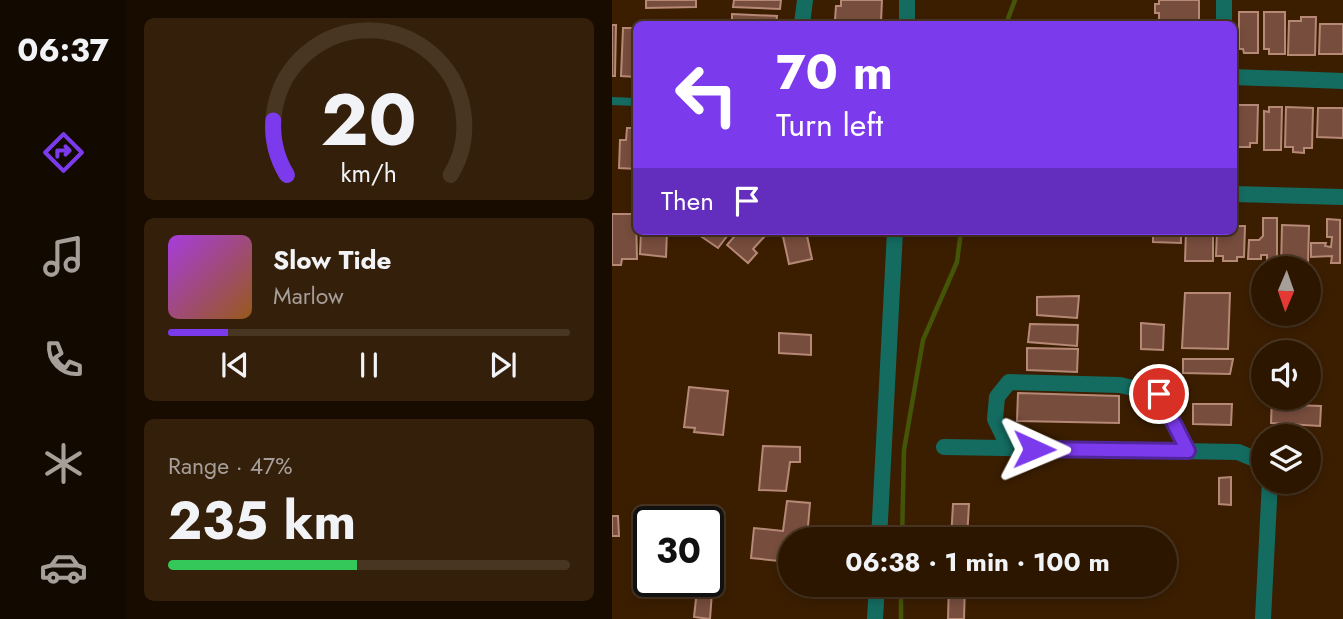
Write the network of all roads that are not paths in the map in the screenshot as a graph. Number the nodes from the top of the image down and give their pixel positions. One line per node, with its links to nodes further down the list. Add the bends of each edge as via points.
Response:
1 (805, 0): 4 (street)
2 (907, 0): 5 (street)
3 (1224, 0): 6 (street)
4 (802, 21)
5 (907, 21)
6 (1223, 21)
7 (1237, 77): 8 (street)
8 (1342, 81)
9 (612, 101): 10 (lane)
10 (633, 102)
11 (1237, 194): 12 (street)
12 (1342, 197)
13 (894, 235): 19 (street)
14 (944, 447): 15 (street)
15 (1009, 448): 16 (street); 16 (street, via 995,419 996,397 1009,382 1120,385 1159,394)
16 (1188, 451): 17 (street, via 1238,452)
17 (1251, 457)
18 (1269, 494): 22 (street)
19 (880, 527)
20 (876, 597): 21 (street)
21 (875, 619)
22 (1264, 619)

